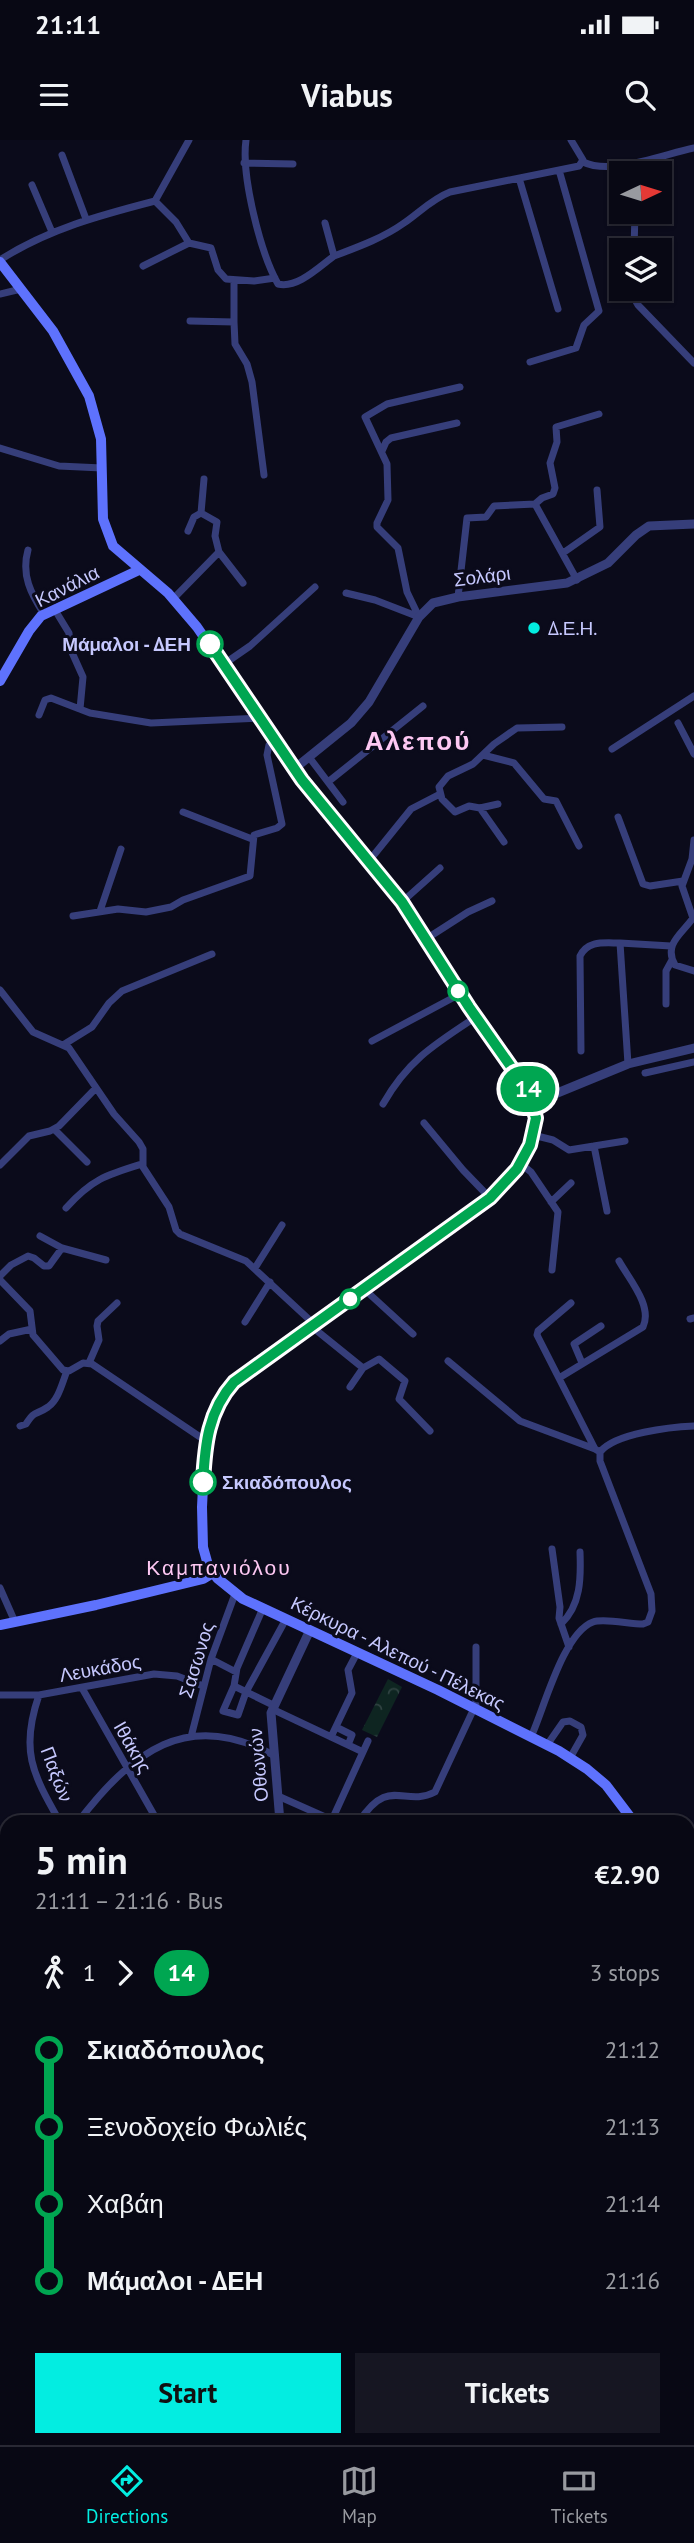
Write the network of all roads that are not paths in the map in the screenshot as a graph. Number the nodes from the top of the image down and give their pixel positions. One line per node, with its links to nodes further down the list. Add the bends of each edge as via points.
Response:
1 (189, 140): 14 (street)
2 (246, 140): 8 (street)
3 (571, 140): 7 (street)
4 (694, 148): 6 (street)
5 (62, 155): 15 (street)
6 (647, 161)
7 (583, 162): 10 (street); 11 (street)
8 (244, 163): 9 (street); 22 (street, via 261,242)
9 (293, 164)
10 (609, 165)
11 (559, 170): 12 (street); 30 (street, via 599,311 584,325 576,348)
12 (519, 178): 19 (street, via 441,195 403,224); 27 (street)
13 (32, 185): 17 (street)
14 (155, 201): 15 (street); 18 (street)
15 (86, 219): 17 (street)
16 (325, 223): 19 (street)
17 (52, 232): 20 (street)
18 (189, 243): 21 (street); 23 (street, via 209,246 223,276)
19 (334, 256): 22 (street, via 306,277 282,285)
20 (0, 261): 24 (main road, Κέρκυρα - Αλεπού - Πέλεκας)
21 (143, 266)
22 (275, 278): 23 (street)
23 (234, 281): 29 (street)
24 (21, 289): 25 (street); 37 (main road, Κέρκυρα - Αλεπού - Πέλεκας, via 61,344 89,396 99,428)
25 (0, 294)
26 (636, 301): 31 (street)
27 (558, 309)
28 (190, 321): 29 (street)
29 (234, 322): 38 (street, via 235,344 247,364 256,398)
30 (530, 362)
31 (694, 363)
32 (460, 387): 36 (street, via 387,404 367,414 365,420)
33 (600, 414): 41 (street, via 556,427 550,463 555,492)
34 (457, 423): 36 (street, via 391,438)
35 (0, 448): 37 (street, via 59,466)
36 (382, 451): 56 (street, via 388,500 376,525 398,548 407,593)
37 (102, 468): 48 (main road, Κέρκυρα - Αλεπού - Πέλεκας, via 104,527 113,546)
38 (264, 475)
39 (204, 479): 42 (street)
40 (597, 490): 47 (street, via 600,527)
41 (535, 504): 47 (street); 53 (street, via 494,506 486,517 467,518)
42 (201, 513): 44 (street); 46 (street, via 217,522)
43 (694, 524): 49 (street, Σολάρι, via 649,526 608,563)
44 (188, 531)
45 (27, 550): 55 (street, via 26,579)
46 (219, 552): 50 (street); 54 (street)
47 (563, 553): 49 (street)
48 (139, 570): 54 (main road, Κέρκυρα - Αλεπού - Πέλεκας); 55 (main road, Κανάλια)
49 (577, 580): 53 (street, Σολάρι)
50 (243, 583)
51 (314, 587): 57 (street)
52 (346, 593): 56 (street)
53 (458, 597): 56 (street, Σολάρι, via 433,603)
54 (173, 599): 57 (main road, Κέρκυρα - Αλεπού - Πέλεκας)
55 (49, 612): 58 (main road, Κανάλια, via 29,631); 61 (street, via 70,636 70,648 83,677)
56 (419, 617): 70 (street, Σολάρι, via 369,702)
57 (224, 664): 63 (main road, Κέρκυρα - Αλεπού - Πέλεκας)
58 (0, 681)
59 (694, 696): 67 (street)
60 (424, 706): 72 (street)
61 (80, 709): 62 (street, via 49,699); 63 (street, via 158,724)
62 (39, 715)
63 (260, 718): 66 (main road, Κέρκυρα - Αλεπού - Πέλεκας)
64 (678, 723): 68 (street)
65 (562, 727): 69 (street, via 519,727)
66 (275, 740): 71 (main road, Κέρκυρα - Αλεπού - Πέλεκας); 79 (street, via 267,755 282,824 256,833)
67 (612, 749)
68 (694, 754)
69 (483, 755): 73 (street, via 443,780); 82 (street, via 514,763 544,799 556,801)
70 (309, 757): 71 (street, Σολάρι); 72 (street)
71 (294, 769): 84 (main road, Κέρκυρα - Αλεπού - Πέλεκας)
72 (328, 782): 74 (street)
73 (440, 794): 76 (street, via 454,811); 84 (street, via 411,809)
74 (343, 802)
75 (498, 804): 76 (street)
76 (480, 808): 81 (street)
77 (183, 812): 79 (street)
78 (618, 817): 86 (street, via 643,884)
79 (252, 839): 89 (street, via 248,877 171,907 146,912)
80 (694, 840): 86 (street)
81 (503, 842)
82 (579, 846)
83 (121, 849): 89 (street)
84 (369, 861): 88 (main road, Κέρκυρα - Αλεπού - Πέλεκας)
85 (440, 869): 88 (street)
86 (683, 881): 93 (street, via 692,918)
87 (492, 901): 91 (street)
88 (402, 902): 91 (main road, Κέρκυρα - Αλεπού - Πέλεκας)
89 (100, 911): 90 (street)
90 (73, 916)
91 (426, 939): 98 (main road, Κέρκυρα - Αλεπού - Πέλεκας)
92 (620, 943): 93 (street); 104 (street, via 592,944 580,956); 106 (street)
93 (671, 946): 95 (street)
94 (212, 954): 102 (street, via 122,991 93,1027)
95 (672, 960): 96 (street); 99 (street, via 666,969)
96 (694, 971)
97 (0, 990): 102 (street, via 33,1032)
98 (460, 993): 100 (main road, Κέρκυρα - Αλεπού - Πέλεκας); 101 (street)
99 (667, 1004)
100 (477, 1017): 109 (main road, Κέρκυρα - Αλεπού - Πέλεκας); 110 (street, via 412,1063)
101 (372, 1041)
102 (63, 1045): 108 (street)
103 (694, 1048): 106 (street)
104 (582, 1051)
105 (694, 1062): 107 (street)
106 (628, 1064): 109 (street)
107 (645, 1073)
108 (96, 1088): 112 (street); 117 (street, via 141,1146)
109 (533, 1103): 113 (main road, Κέρκυρα - Αλεπού - Πέλεκας)
110 (383, 1104)
111 (424, 1123): 121 (street)
112 (55, 1130): 116 (street); 119 (street, via 29,1136)
113 (533, 1135): 115 (street, via 569,1150); 118 (main road, Κέρκυρα - Αλεπού - Πέλεκας)
114 (625, 1141): 115 (street)
115 (594, 1146): 124 (street)
116 (86, 1162)
117 (142, 1164): 123 (street, via 100,1178); 130 (street, via 180,1234 241,1257)
118 (521, 1164): 121 (main road, Κέρκυρα - Αλεπού - Πέλεκας); 122 (street)
119 (0, 1165)
120 (571, 1183): 122 (street)
121 (490, 1198): 134 (main road, Κέρκυρα - Αλεπού - Πέλεκας)
122 (551, 1202): 131 (street, via 558,1216)
123 (66, 1208)
124 (607, 1211)
125 (282, 1225): 130 (street)
126 (40, 1236): 127 (street)
127 (62, 1248): 128 (street); 132 (street, via 49,1266 28,1256 18,1259)
128 (106, 1260)
129 (619, 1261): 145 (street, via 644,1305 646,1321)
130 (255, 1268): 133 (street)
131 (552, 1270)
132 (0, 1278): 140 (street, via 30,1311)
133 (270, 1282): 137 (street); 138 (street)
134 (364, 1289): 138 (main road, Κέρκυρα - Αλεπού - Πέλεκας); 141 (street)
135 (117, 1303): 144 (street, via 98,1321 99,1340)
136 (571, 1303): 148 (street, via 537,1334)
137 (245, 1322)
138 (312, 1325): 146 (street); 153 (main road, Κέρκυρα - Αλεπού - Πέλεκας, via 234,1382 215,1409)
139 (601, 1326): 145 (street, via 574,1344)
140 (32, 1329): 142 (street); 147 (street, via 37,1341)
141 (414, 1334)
142 (0, 1341)
143 (448, 1361): 154 (street, via 520,1421)
144 (89, 1363): 147 (street); 153 (street)
145 (582, 1363): 148 (street)
146 (363, 1368): 149 (street); 152 (street, via 379,1359 404,1380 399,1399)
147 (67, 1371): 150 (street, via 49,1406)
148 (559, 1378): 154 (street)
149 (350, 1387)
150 (19, 1426)
151 (694, 1426): 154 (street, via 639,1433)
152 (430, 1431)
153 (206, 1441): 157 (main road, Κέρκυρα - Αλεπού - Πέλεκας, via 202,1540)
154 (598, 1451): 167 (street, via 653,1602 652,1616 643,1624 590,1623)
155 (552, 1549): 163 (street)
156 (580, 1552): 163 (street, via 576,1604)
157 (213, 1573): 159 (main road, Κέρκυρα - Αλεπού - Πέλεκας); 162 (main road, via 196,1581)
158 (0, 1588): 162 (street)
159 (235, 1594): 160 (main road, Κέρκυρα - Αλεπού - Πέλεκας); 169 (street, Σασωνος)
160 (263, 1608): 161 (main road, Κέρκυρα - Αλεπού - Πέλεκας); 170 (street)
161 (286, 1619): 165 (main road, Κέρκυρα - Αλεπού - Πέλεκας); 174 (street)
162 (15, 1622): 164 (main road)
163 (561, 1624): 167 (street)
164 (0, 1625)
165 (310, 1630): 168 (main road, Κέρκυρα - Αλεπού - Πέλεκας); 177 (street, Οθωνών)
166 (476, 1647): 178 (street)
167 (569, 1647): 182 (street)
168 (357, 1653): 178 (main road, Κέρκυρα - Αλεπού - Πέλεκας); 179 (street, via 348,1670 352,1693)
169 (211, 1659): 170 (street); 171 (street, Σασωνος)
170 (236, 1672): 172 (street)
171 (203, 1686): 173 (street, Λευκάδος, via 158,1674); 180 (street, Σασωνος)
172 (234, 1686): 174 (street); 174 (street, via 223,1711 238,1715)
173 (82, 1688): 175 (street, Λευκάδος); 189 (street, Ιθάκης)
174 (246, 1692): 177 (street)
175 (39, 1695): 176 (street, Λευκάδος); 191 (street, Παξών, via 28,1748)
176 (0, 1696)
177 (273, 1707): 181 (street); 187 (street, Οθωνών)
178 (474, 1709): 182 (main road, Κέρκυρα - Αλεπού - Πέλεκας); 197 (street, via 435,1792 384,1797)
179 (336, 1727): 181 (street); 184 (street, via 352,1735)
180 (191, 1737): 187 (street, via 237,1739); 189 (street, via 164,1744)
181 (331, 1737): 184 (street)
182 (531, 1737): 185 (main road, Κέρκυρα - Αλεπού - Πέλεκας)
183 (368, 1741): 186 (street)
184 (348, 1745): 186 (street)
185 (547, 1745): 188 (main road, Κέρκυρα - Αλεπού - Πέλεκας); 188 (street, via 563,1723 581,1727 583,1735)
186 (363, 1752): 196 (street)
187 (275, 1756): 190 (street, Οθωνών)
188 (570, 1758): 198 (main road, Κέρκυρα - Αλεπού - Πέλεκας, via 606,1785)
189 (126, 1767): 192 (street); 193 (street, Ιθάκης)
190 (278, 1796): 194 (street, Οθωνών); 195 (street)
191 (56, 1815)
192 (84, 1815)
193 (154, 1815)
194 (279, 1815)
195 (318, 1815)
196 (334, 1815)
197 (364, 1815)
198 (629, 1815)

